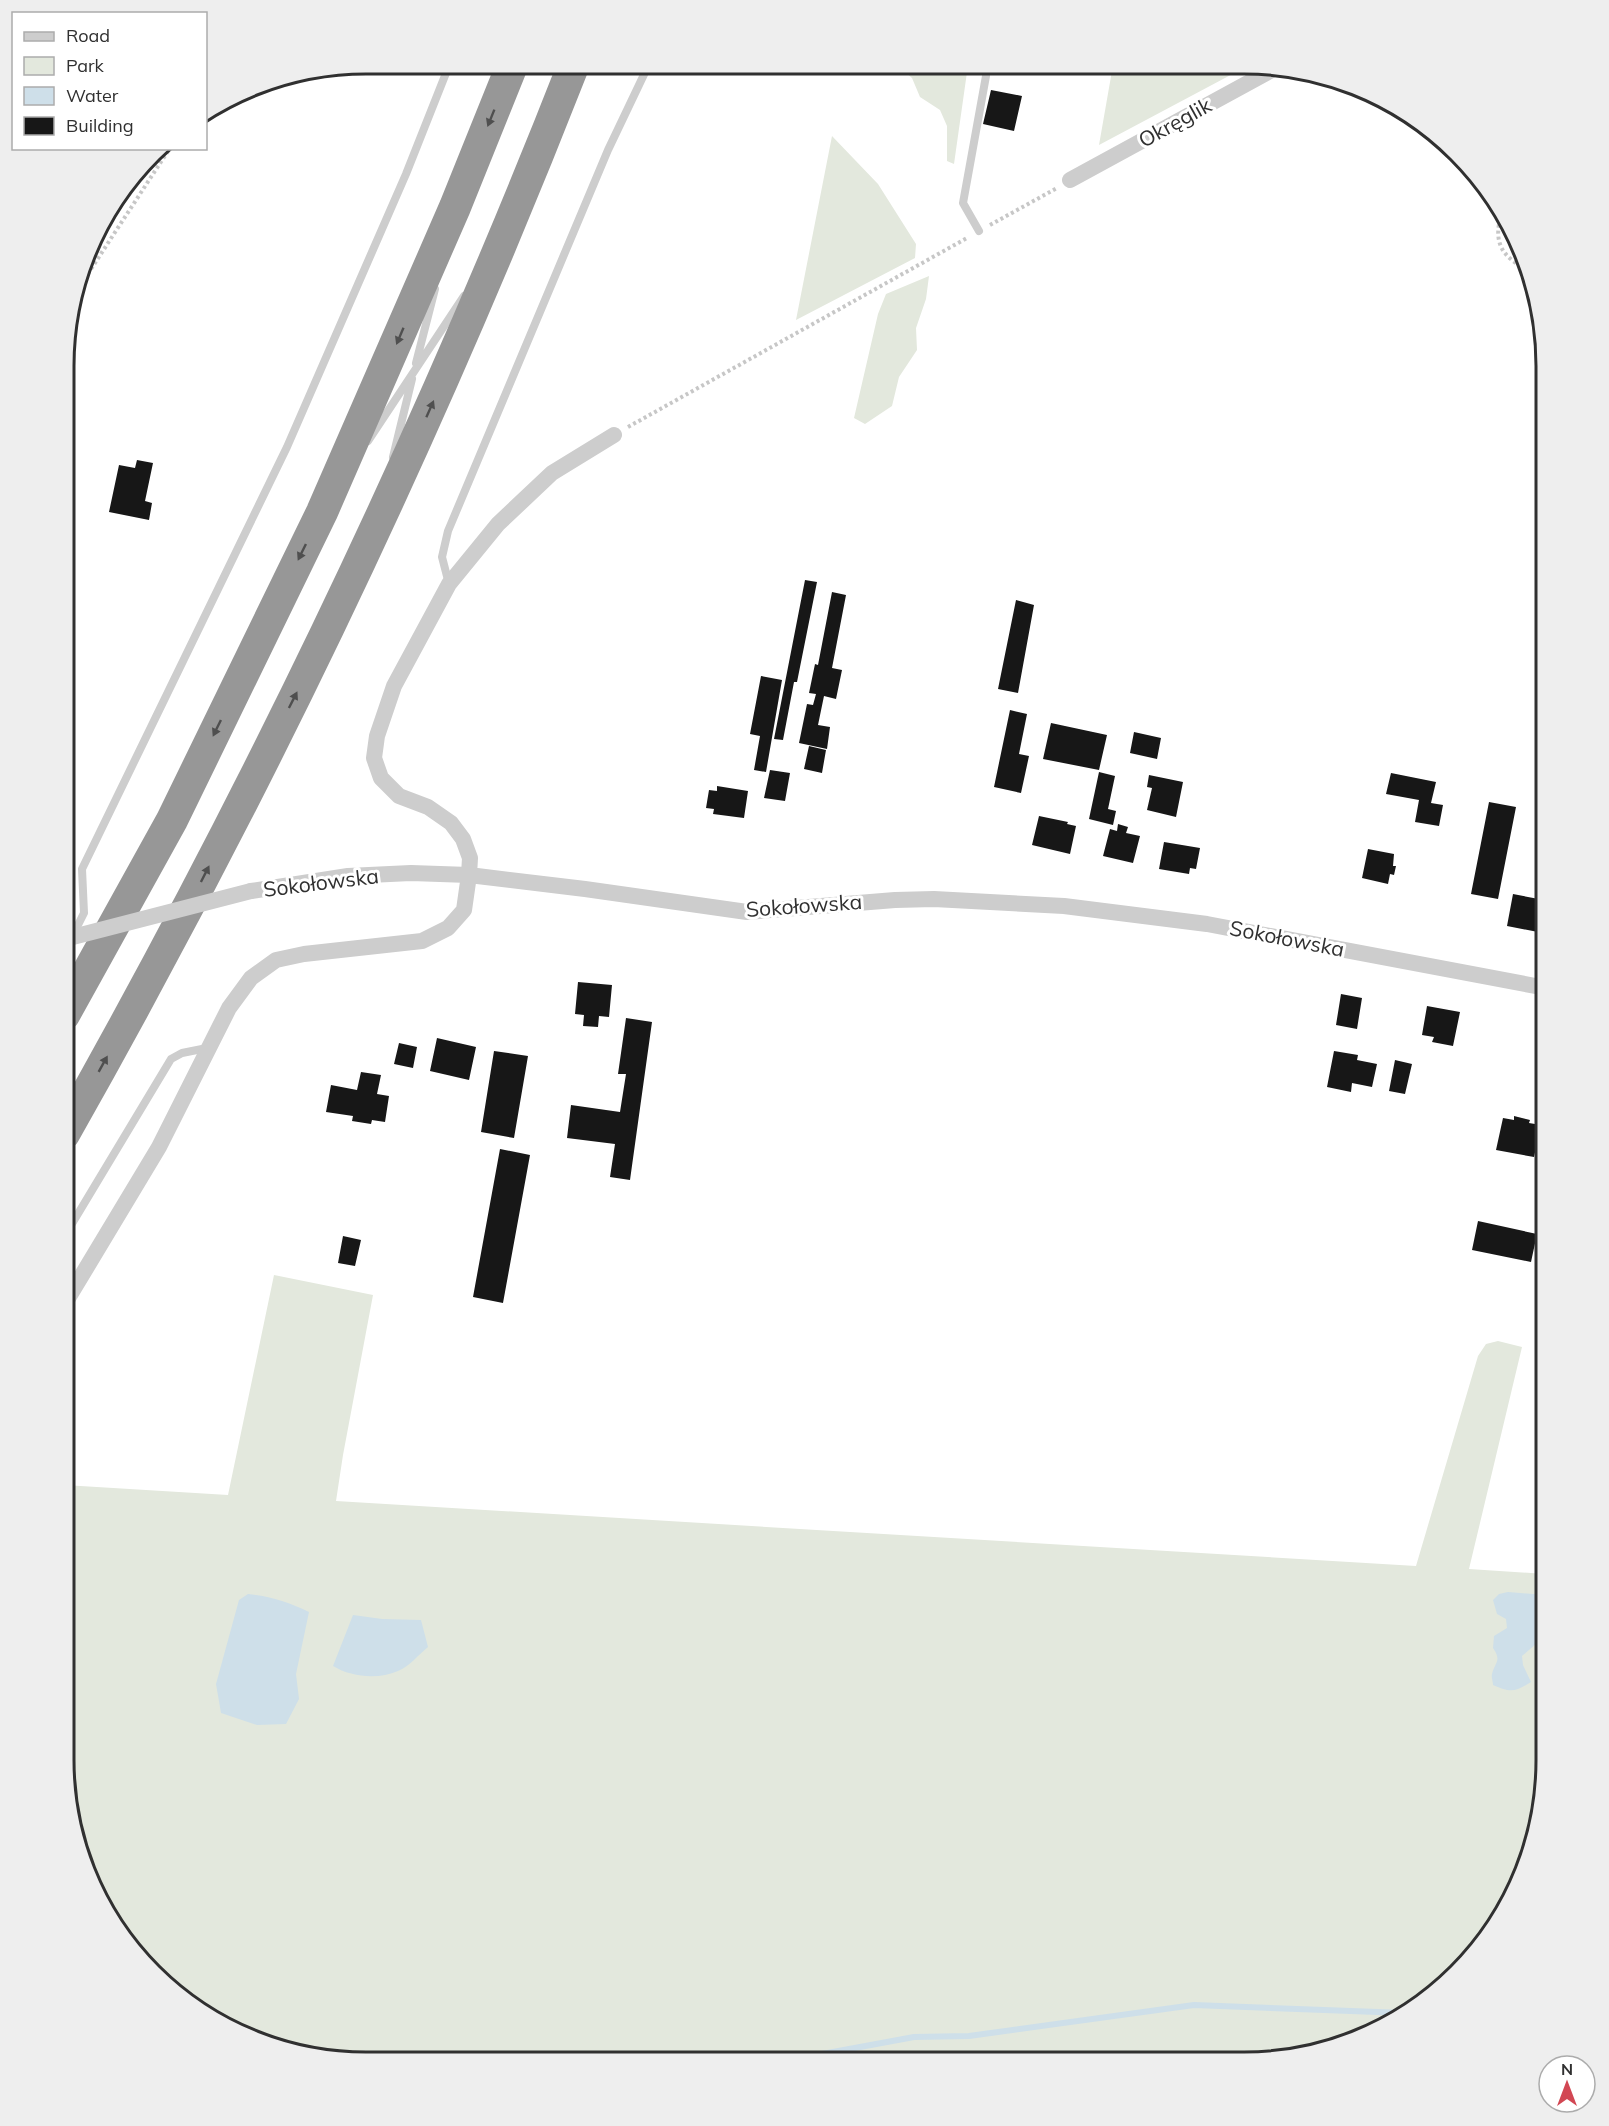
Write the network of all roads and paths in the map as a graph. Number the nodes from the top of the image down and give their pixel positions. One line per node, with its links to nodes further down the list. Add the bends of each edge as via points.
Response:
1 (446, 74): 29 (lane, via 287,447 82,869 84,913)
2 (509, 74): 9 (highway, one-way to 9)
3 (570, 74): 11 (highway)
4 (644, 74): 27 (lane, via 608,150 448,531 442,557)
5 (1264, 74): 8 (street, Okręglik)
6 (986, 76): 12 (lane, via 963,203)
7 (169, 150): 15 (path)
8 (1070, 180): 12 (path)
9 (455, 207): 13 (lane); 25 (highway, one-way to 25)
10 (1498, 225): 14 (path, via 1500,243)
11 (508, 228): 16 (lane); 26 (highway, one-way to 11)
12 (979, 231): 20 (path)
13 (442, 262)
14 (1516, 262)
15 (89, 272)
16 (477, 276)
17 (436, 284): 19 (lane)
18 (471, 285): 19 (lane)
19 (414, 371): 21 (lane); 23 (lane)
20 (614, 435): 27 (street, via 552,473 498,524)
21 (361, 452)
22 (355, 462): 25 (lane)
23 (391, 464)
24 (388, 476): 26 (lane)
25 (322, 512): 32 (highway, one-way to 32, via 172,820)
26 (374, 533): 34 (highway, one-way to 26, via 182,919)
27 (449, 584): 28 (street, via 394,686 374,758 381,778 399,796 428,807 452,823 470,858)
28 (469, 875): 30 (street, Sokołowska, bridge, via 348,876 251,891); 31 (street, Sokołowska, via 747,912 934,899 1064,906 1207,924); 33 (street, via 464,910 448,928 422,941 276,960 251,978 229,1008)
29 (74, 933)
30 (74, 936)
31 (1536, 986)
32 (74, 997)
33 (209, 1048): 35 (lane, via 171,1059); 36 (street, via 159,1147)
34 (74, 1116)
35 (74, 1220)
36 (74, 1277)

